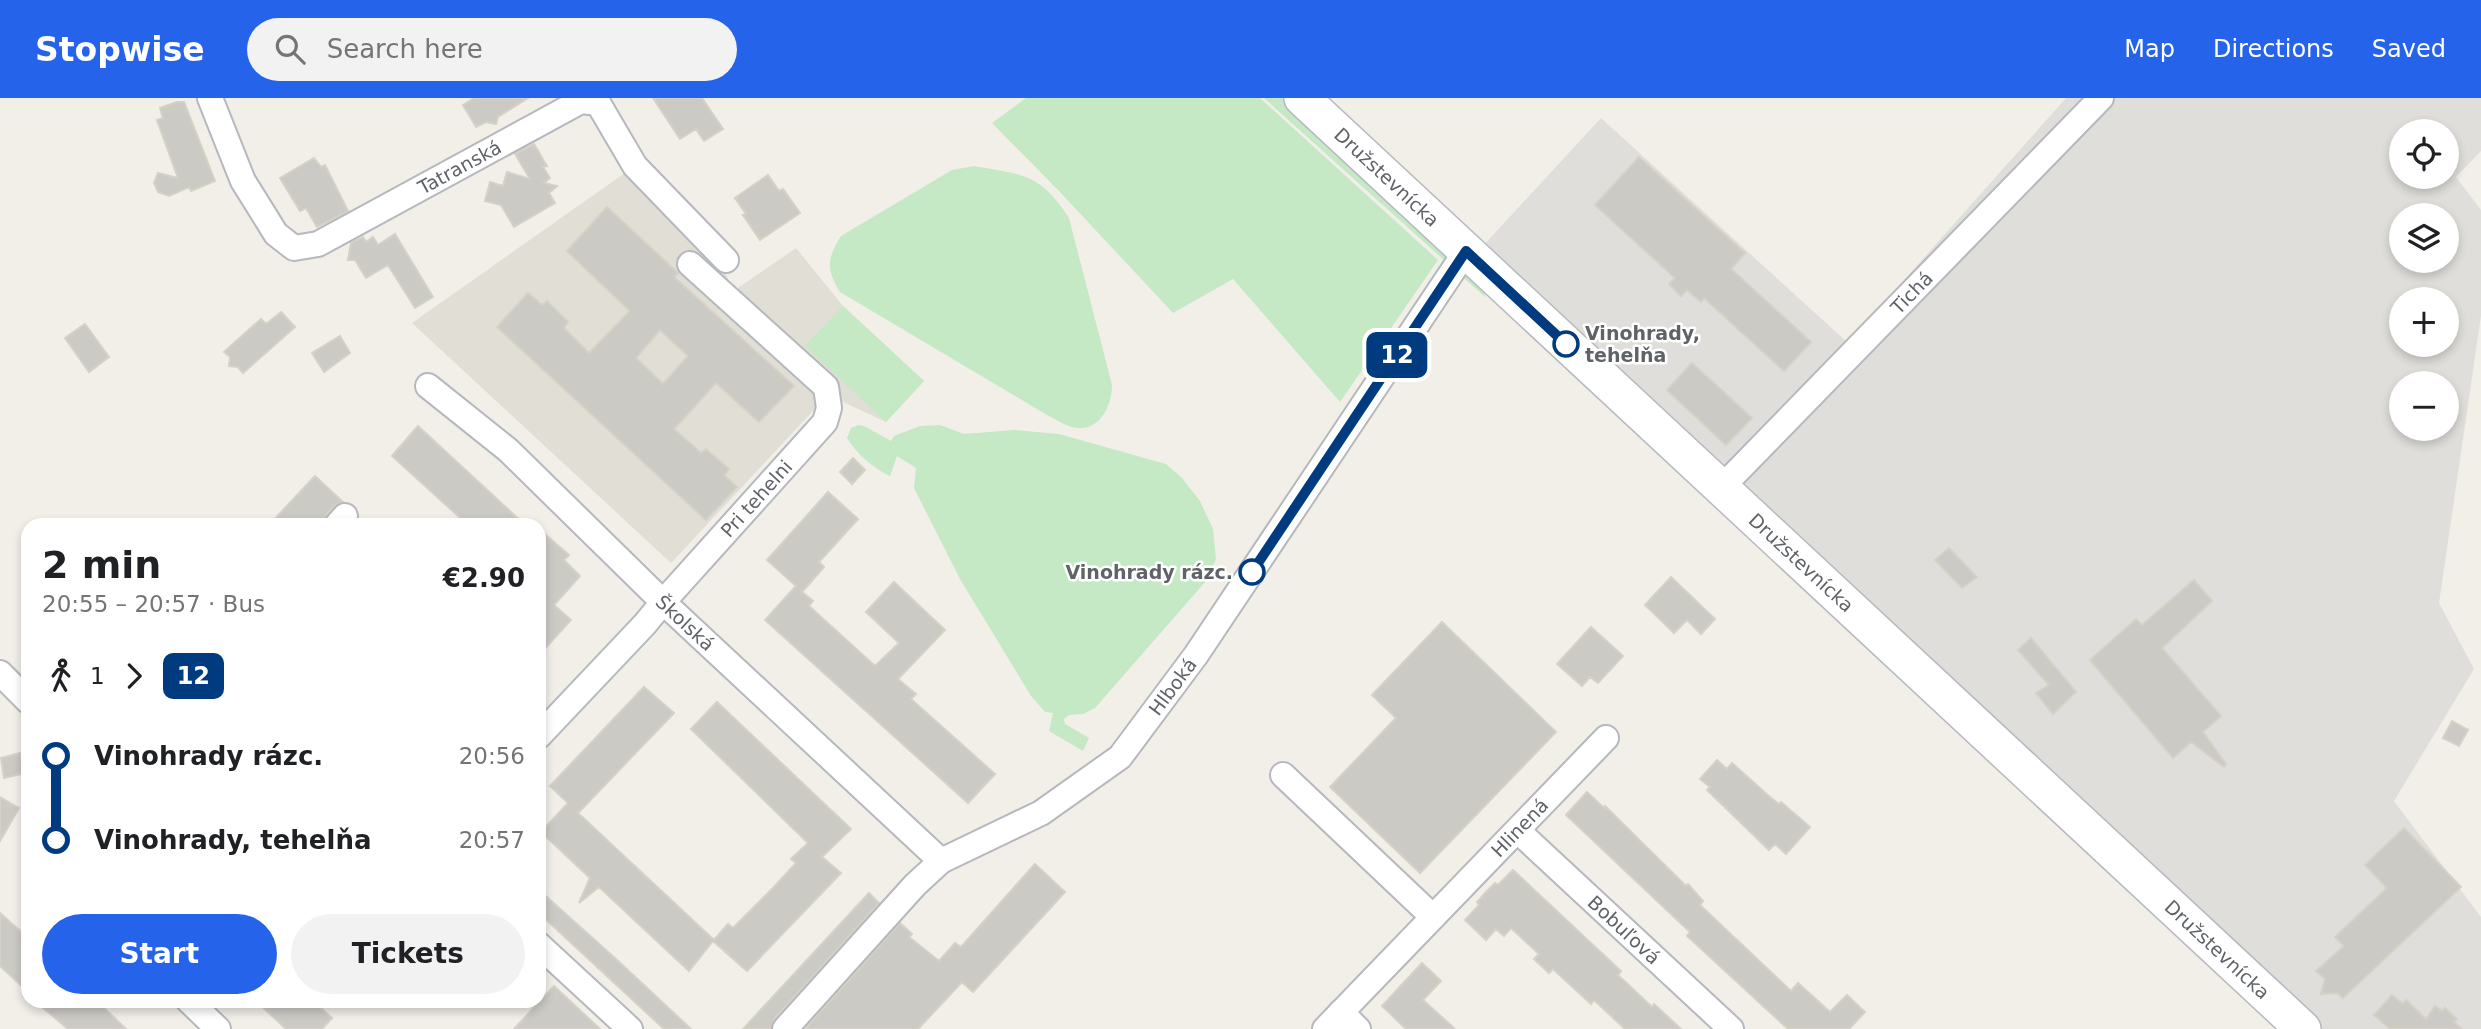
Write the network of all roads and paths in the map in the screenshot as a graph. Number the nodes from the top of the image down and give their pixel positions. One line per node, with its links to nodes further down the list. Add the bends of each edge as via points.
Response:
1 (210, 98): 5 (street, Tatranská, via 243,181 276,234 294,248 318,244 580,101 598,103 635,166)
2 (1302, 98): 4 (main road, Družstevnícka)
3 (2101, 98): 8 (street, Tichá)
4 (1466, 251): 8 (main road, Družstevnícka); 16 (street, Hlboká, via 1196,655 1120,757 1041,813)
5 (726, 260)
6 (691, 264): 9 (street, Pri tehelni, via 826,387 830,408 825,422 799,453)
7 (428, 386): 9 (street, Školská, via 508,450)
8 (1721, 488): 25 (main road, Družstevnícka)
9 (663, 602): 12 (street, Pri tehelni); 16 (street, Školská)
10 (0, 673): 11 (street)
11 (21, 694)
12 (546, 729)
13 (1606, 738): 15 (street, Hlinená)
14 (1283, 775): 17 (street)
15 (1518, 831): 17 (street, Hlinená); 24 (street, Bobuľová)
16 (941, 861): 23 (street, Hlboká)
17 (1433, 917): 20 (street, Hlinená)
18 (546, 951): 22 (street)
19 (196, 1008): 21 (street)
20 (1342, 1023)
21 (218, 1029)
22 (630, 1029)
23 (785, 1029)
24 (1731, 1029)
25 (2303, 1029)

